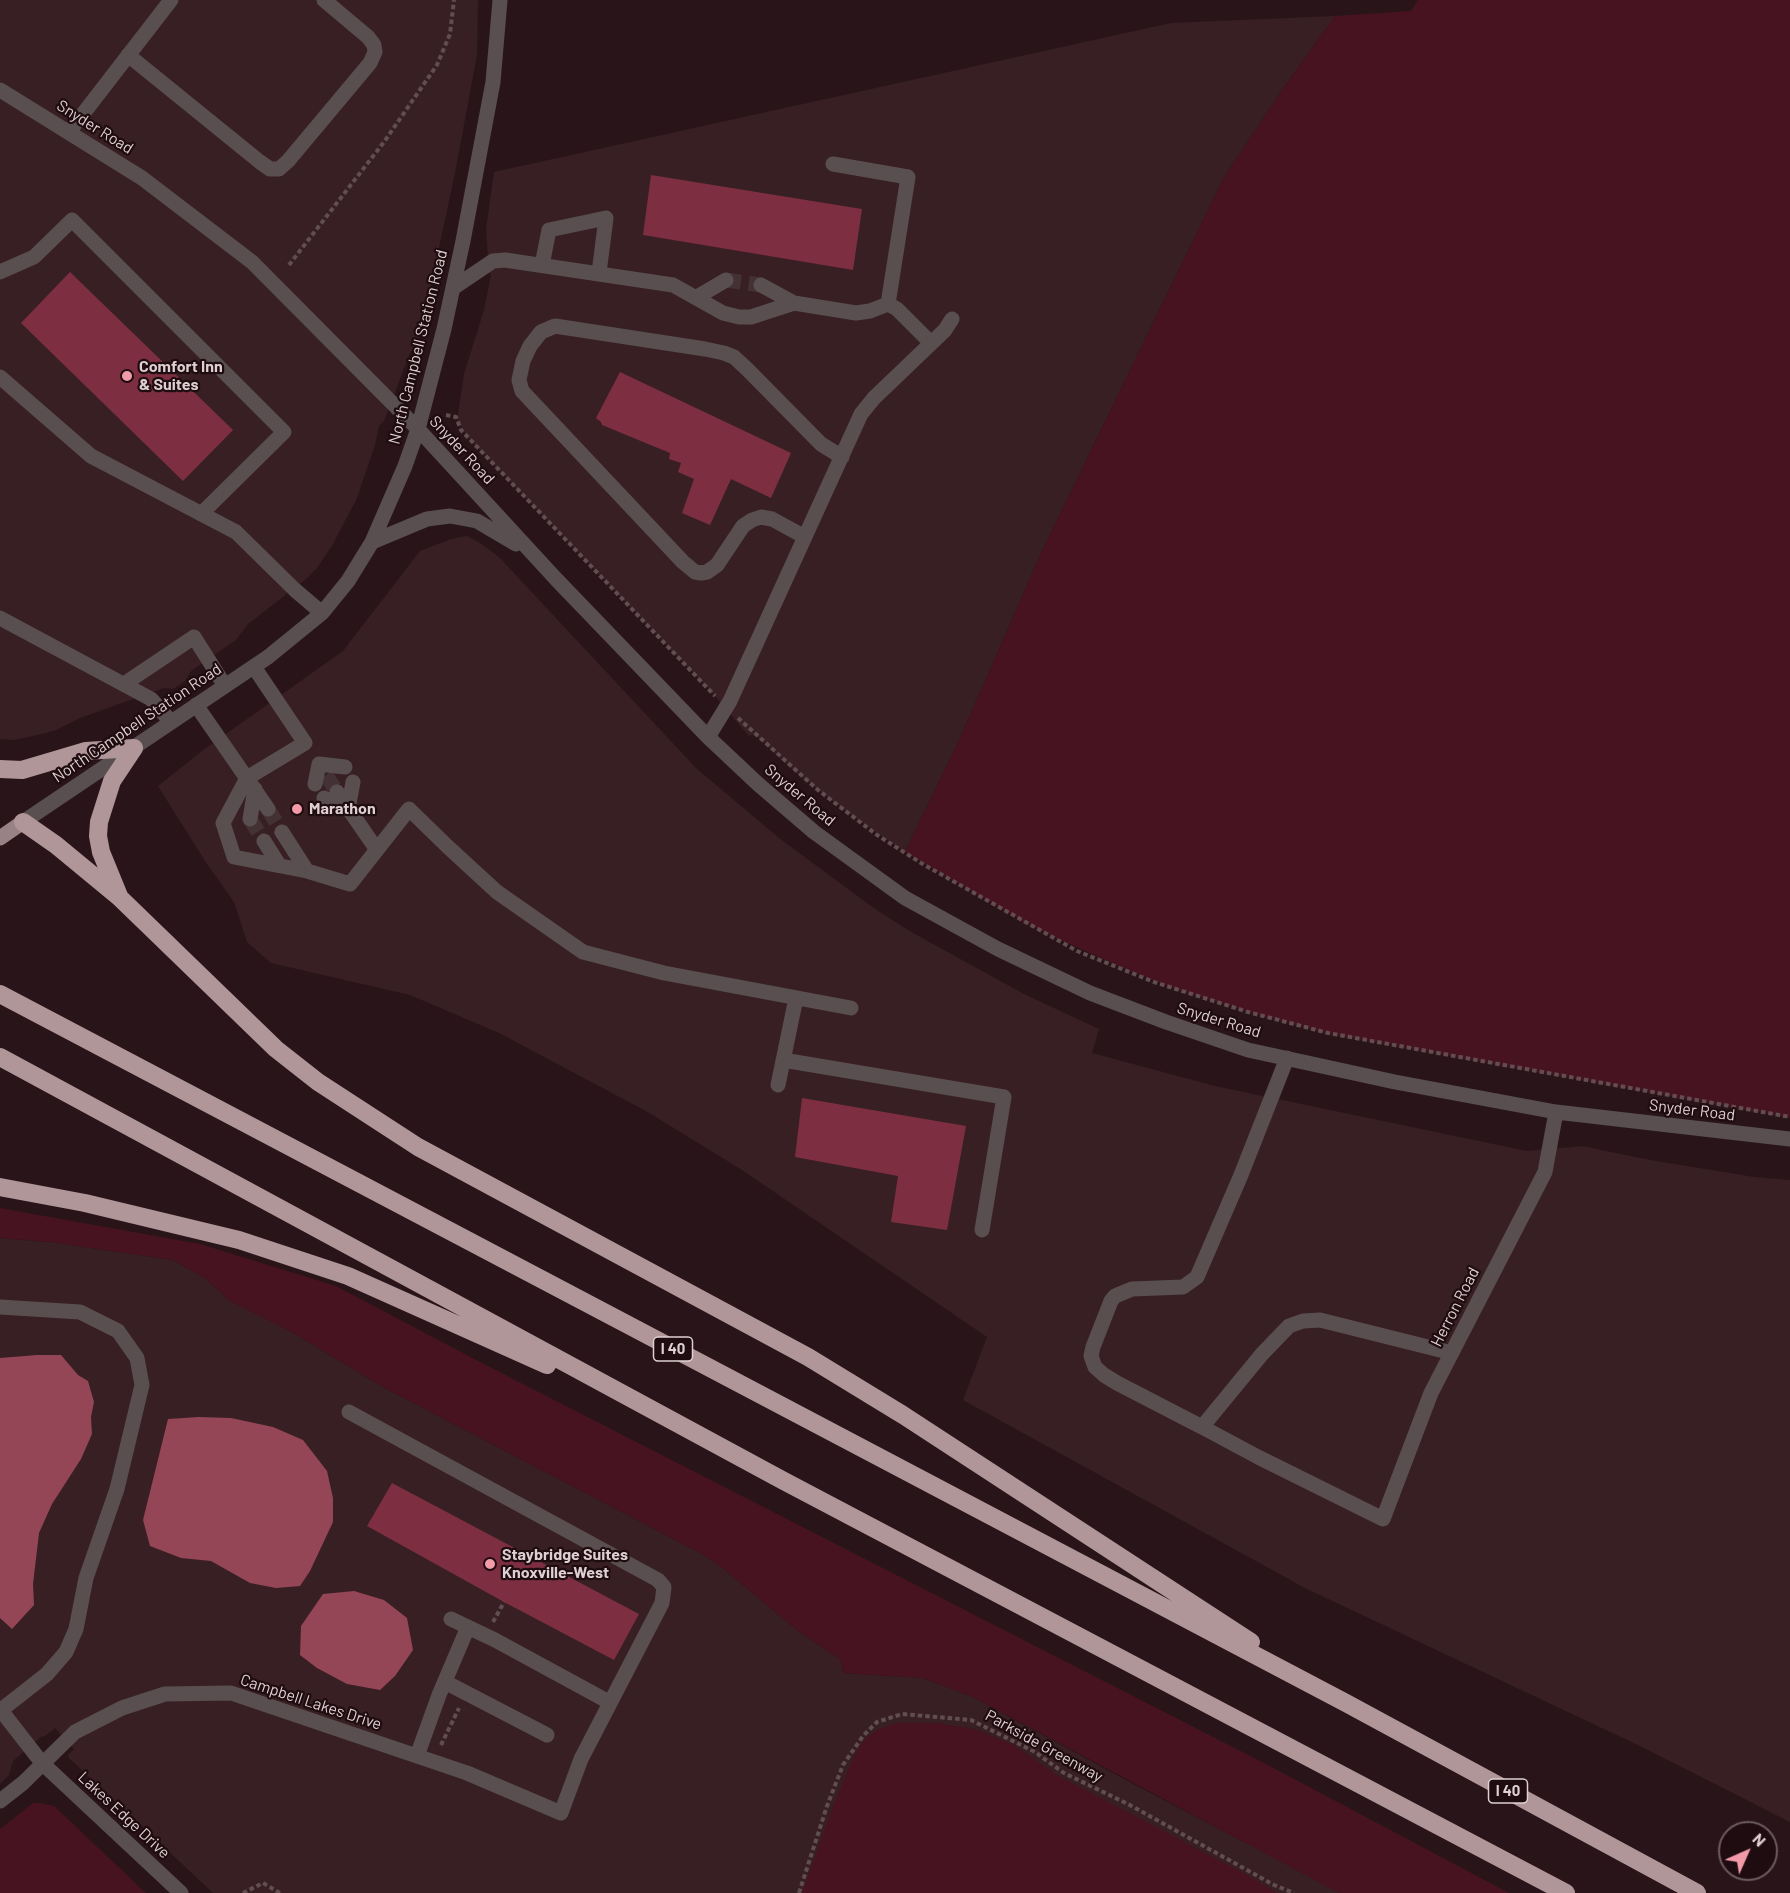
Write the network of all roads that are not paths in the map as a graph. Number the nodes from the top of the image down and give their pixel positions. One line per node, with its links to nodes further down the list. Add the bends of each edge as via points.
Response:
1 (171, 0): 4 (street)
2 (324, 0): 4 (street, via 368,37 375,52 370,63 279,169 270,169 260,162)
3 (500, 0): 13 (street, North Campbell Station Road, via 493,82)
4 (128, 55): 6 (street)
5 (0, 90): 6 (street, Snyder Road)
6 (69, 132): 20 (street, Snyder Road, via 142,178 252,262)
7 (833, 164): 16 (street, via 908,177)
8 (538, 265): 10 (street); 10 (street, via 549,230 606,218); 13 (street, via 493,261)
9 (0, 272): 22 (street, via 34,257 72,220 284,432)
10 (599, 273): 14 (street, via 673,285)
11 (726, 280): 14 (street)
12 (761, 285): 15 (street)
13 (453, 288): 20 (street, North Campbell Station Road)
14 (697, 297): 15 (street, via 723,314 739,317)
15 (794, 303): 16 (street, via 856,313)
16 (888, 304): 18 (street)
17 (952, 320): 18 (street)
18 (931, 343): 21 (street, via 861,414)
19 (0, 377): 22 (street, via 91,456)
20 (418, 429): 24 (street, North Campbell Station Road); 25 (street, Snyder Road)
21 (842, 457): 23 (street); 23 (street, via 821,444 747,369 724,353 555,326 541,332 523,361 519,380 522,391 695,572 707,572 717,565 743,526 761,517)
22 (201, 514): 26 (street, via 236,532)
23 (805, 537): 33 (street, via 726,708)
24 (372, 542): 25 (street, via 427,519 450,516 490,527); 26 (street, North Campbell Station Road)
25 (536, 557): 33 (street, Snyder Road)
26 (322, 613): 28 (street, North Campbell Station Road)
27 (0, 618): 29 (street)
28 (254, 667): 30 (street, North Campbell Station Road); 34 (street)
29 (124, 684): 30 (street, via 194,637); 32 (street, via 151,699)
30 (225, 686): 31 (street, North Campbell Station Road)
31 (196, 705): 32 (street, North Campbell Station Road); 39 (street)
32 (171, 722): 35 (street, North Campbell Station Road)
33 (708, 737): 56 (street, Snyder Road, via 814,832 905,898 1090,993 1166,1023 1248,1050)
34 (305, 743): 36 (street, via 320,774); 39 (street)
35 (134, 748): 37 (highway, via 86,751 22,770); 44 (street, North Campbell Station Road); 51 (highway, via 111,781 99,822 101,852)
36 (345, 767)
37 (0, 769)
38 (353, 782): 42 (street)
39 (251, 784): 41 (street); 43 (street); 49 (street, via 223,823 234,857)
40 (330, 795): 42 (street)
41 (268, 809)
42 (348, 809): 48 (street)
43 (250, 819)
44 (23, 822): 46 (main road, North Campbell Station Road); 51 (highway)
45 (282, 832): 50 (street)
46 (0, 838)
47 (264, 842): 49 (street)
48 (377, 850): 50 (street, via 350,884); 53 (street, via 410,809 497,891 583,952 664,973)
49 (279, 865): 50 (street)
50 (307, 871)
51 (119, 897): 72 (highway, via 276,1049 318,1082 418,1147 808,1357 894,1409)
52 (0, 994): 72 (highway, I 40)
53 (796, 998): 54 (street); 57 (street)
54 (851, 1008)
55 (0, 1057): 66 (highway)
56 (1287, 1058): 59 (street, Snyder Road); 67 (street, via 1197,1277 1183,1287 1132,1289 1115,1296 1091,1356 1104,1375)
57 (783, 1060): 58 (street); 62 (street, via 1004,1097)
58 (778, 1085)
59 (1556, 1112): 60 (street, Snyder Road); 64 (street, Herron Road, via 1545,1172)
60 (1790, 1139)
61 (0, 1187): 66 (highway, via 239,1240 348,1276)
62 (982, 1230)
63 (0, 1307): 73 (street, via 80,1312 117,1331 136,1358 142,1385 117,1490 86,1578 76,1629 66,1652 47,1674)
64 (1452, 1353): 67 (street, via 1320,1320 1303,1321 1289,1326 1262,1354); 67 (street, Herron Road, via 1431,1393 1383,1519)
65 (348, 1412): 71 (street, via 658,1580 664,1587 662,1603)
66 (671, 1420): 79 (highway)
67 (1203, 1427)
68 (451, 1619): 69 (street)
69 (468, 1627): 70 (street); 71 (street)
70 (445, 1682): 74 (street); 75 (street)
71 (609, 1702): 75 (street, Campbell Lakes Drive, via 581,1759 561,1813)
72 (1346, 1704): 80 (highway, I 40)
73 (1, 1709): 76 (street, Lakes Edge Drive)
74 (547, 1735)
75 (417, 1756): 76 (street, Campbell Lakes Drive, via 231,1694 165,1694 122,1708 75,1732)
76 (42, 1763): 77 (street, Campbell Lakes Drive); 78 (street, Lakes Edge Drive)
77 (0, 1801)
78 (181, 1893)
79 (1566, 1893)
80 (1697, 1893)

